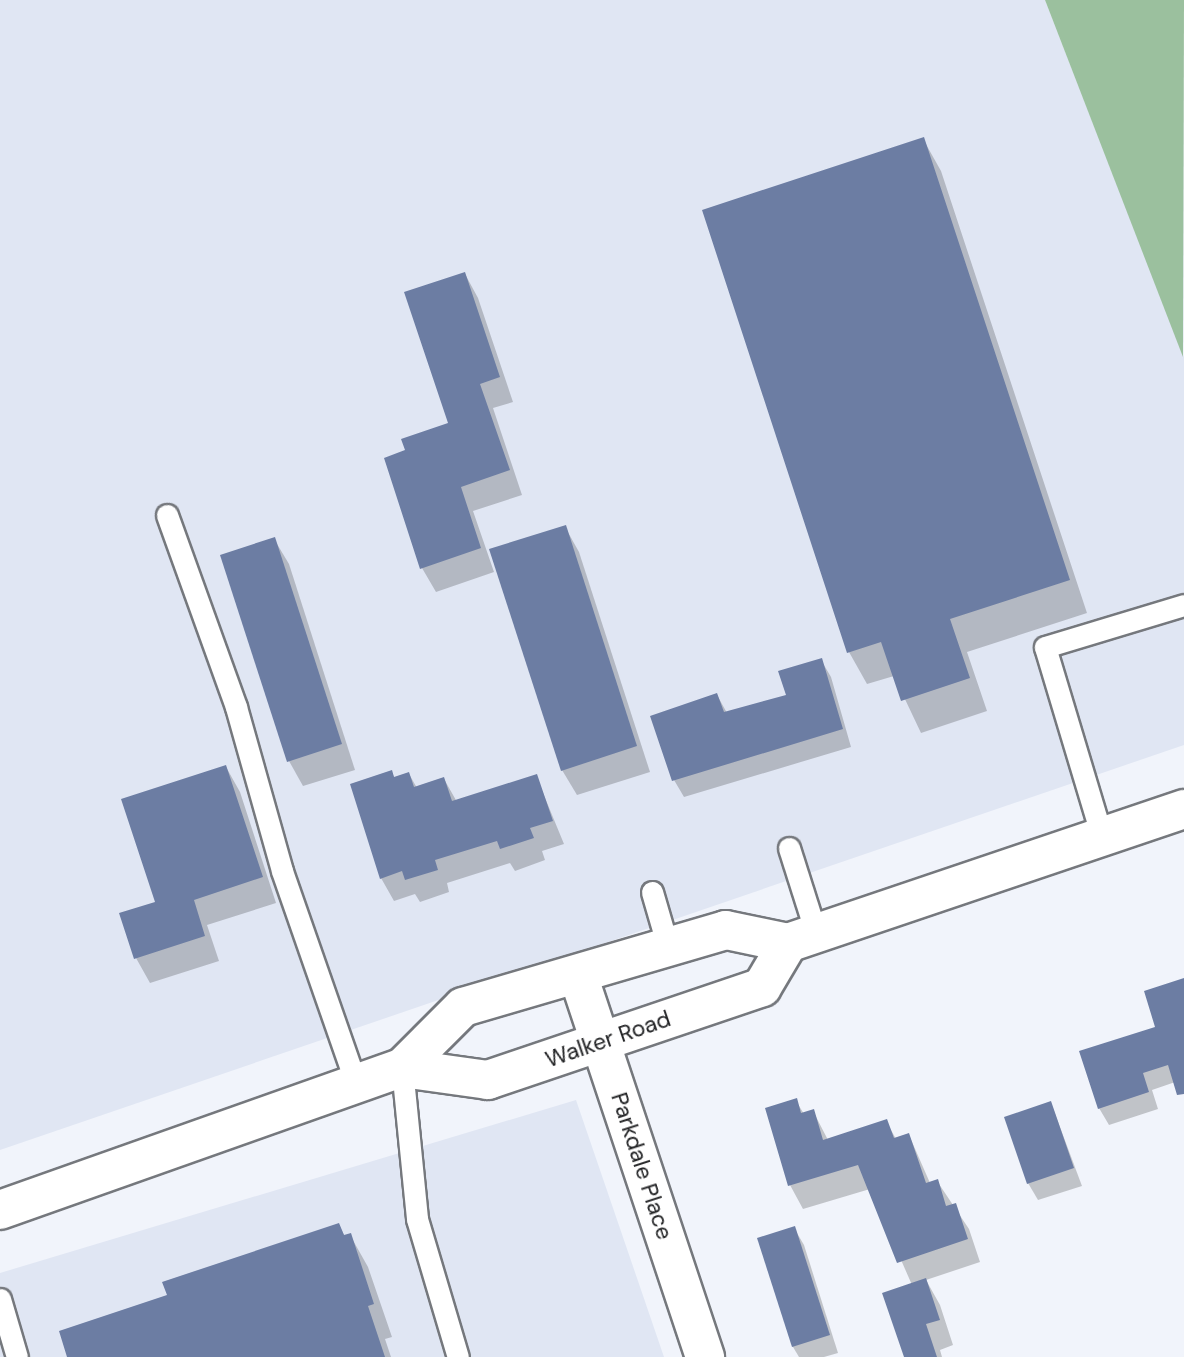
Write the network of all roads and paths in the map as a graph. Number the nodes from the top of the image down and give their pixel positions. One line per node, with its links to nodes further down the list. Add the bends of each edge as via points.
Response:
1 (167, 515): 12 (lane, via 236,707 282,871)
2 (1184, 605): 4 (lane, via 1045,647)
3 (1184, 809): 4 (main road)
4 (1102, 836): 7 (main road)
5 (789, 848): 7 (lane)
6 (652, 892): 8 (lane)
7 (802, 938): 8 (main road, Walker Road, via 726,930); 10 (main road, Walker Road, via 762,987)
8 (668, 947): 9 (main road, Walker Road)
9 (578, 975): 10 (main road, Parkdale Place); 11 (main road, Walker Road, via 463,1007)
10 (600, 1042): 11 (main road, Walker Road, via 488,1080); 15 (main road, Parkdale Place)
11 (402, 1068): 12 (main road, Walker Road); 17 (lane, via 417,1219)
12 (356, 1084): 13 (main road, Walker Road)
13 (0, 1210)
14 (0, 1299): 16 (lane)
15 (699, 1355)
16 (17, 1357)
17 (458, 1357)

